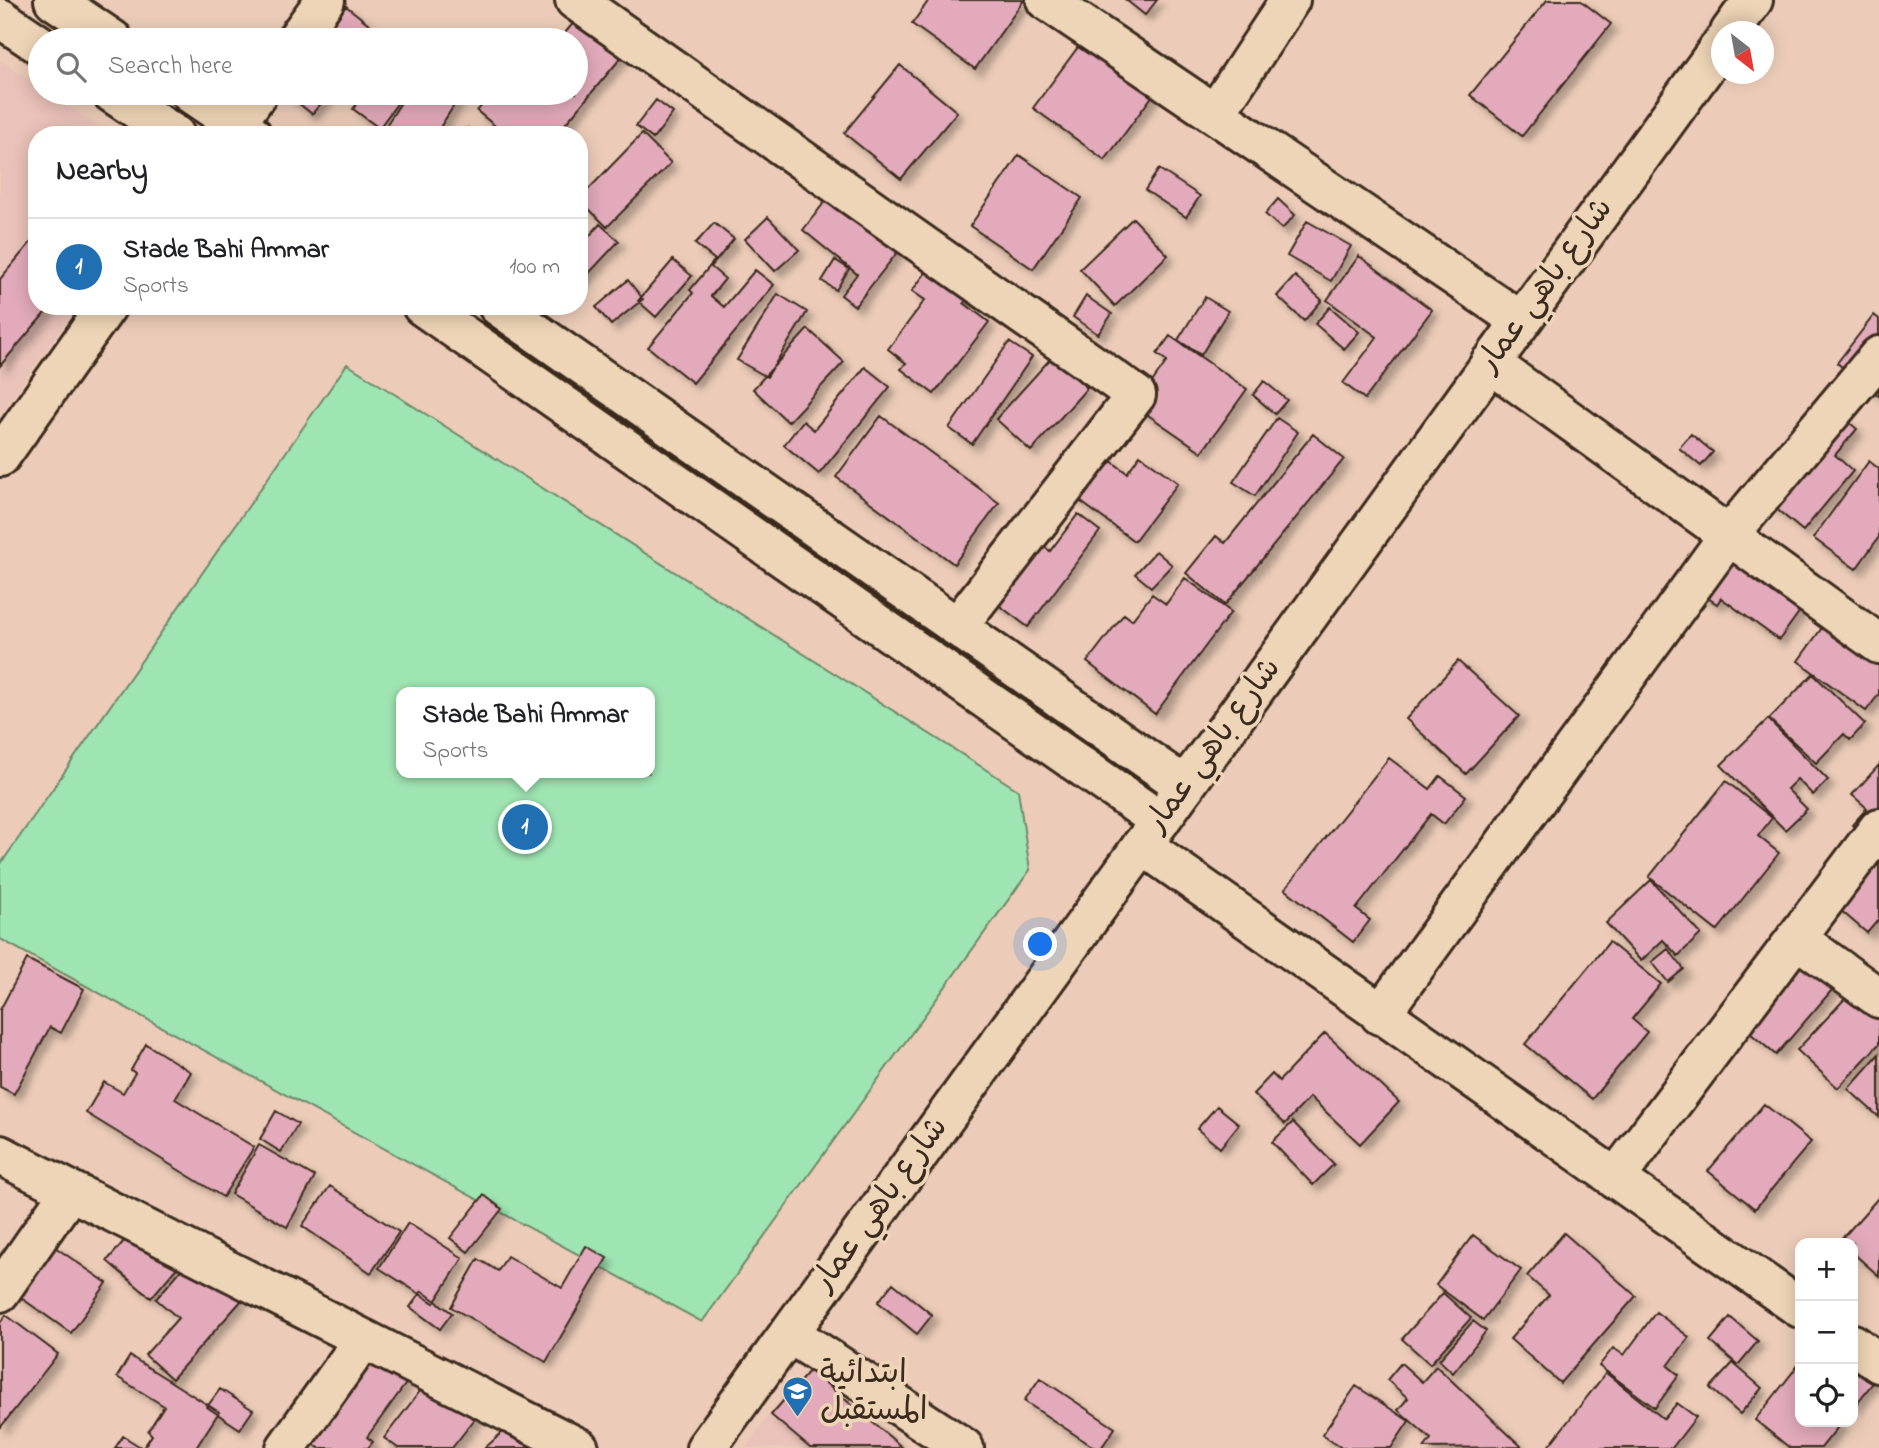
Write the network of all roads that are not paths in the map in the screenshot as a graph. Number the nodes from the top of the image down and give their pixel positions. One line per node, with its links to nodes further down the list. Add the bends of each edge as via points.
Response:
1 (54, 0): 9 (street)
2 (325, 0): 10 (street)
3 (575, 0): 28 (street, via 1136,395)
4 (1046, 0): 16 (street)
5 (1290, 0): 16 (street)
6 (1753, 0): 8 (street)
7 (0, 18): 11 (street)
8 (1738, 21)
9 (95, 28)
10 (305, 28)
11 (28, 37)
12 (1711, 58): 23 (street, شارع باهي عمار)
13 (130, 105): 17 (street)
14 (205, 105): 18 (street)
15 (252, 105): 19 (street)
16 (1215, 114): 23 (street)
17 (162, 126)
18 (233, 126)
19 (242, 126)
20 (101, 315): 26 (street)
21 (434, 315): 32 (street)
22 (511, 315): 28 (street)
23 (1521, 321): 25 (street, شارع باهي عمار)
24 (1879, 356): 27 (street)
25 (1490, 363): 27 (street); 30 (street, شارع باهي عمار)
26 (0, 457)
27 (1729, 535): 29 (street); 35 (street)
28 (957, 627): 30 (street)
29 (1879, 644)
30 (1185, 786): 32 (street, شارع باهي عمار)
31 (1879, 828): 33 (street)
32 (1151, 833): 35 (street); 41 (street, شارع باهي عمار)
33 (1796, 938): 34 (street); 37 (street)
34 (1879, 998)
35 (1380, 1015): 37 (street)
36 (0, 1156): 38 (street)
37 (1615, 1179): 40 (street)
38 (71, 1191): 39 (street); 42 (street)
39 (0, 1292)
40 (1795, 1305)
41 (789, 1333): 47 (street, شارع باهي عمار); 48 (street)
42 (364, 1339): 45 (street); 46 (street)
43 (1858, 1348): 44 (street)
44 (1879, 1363)
45 (286, 1448)
46 (579, 1448)
47 (706, 1448)
48 (964, 1448)

